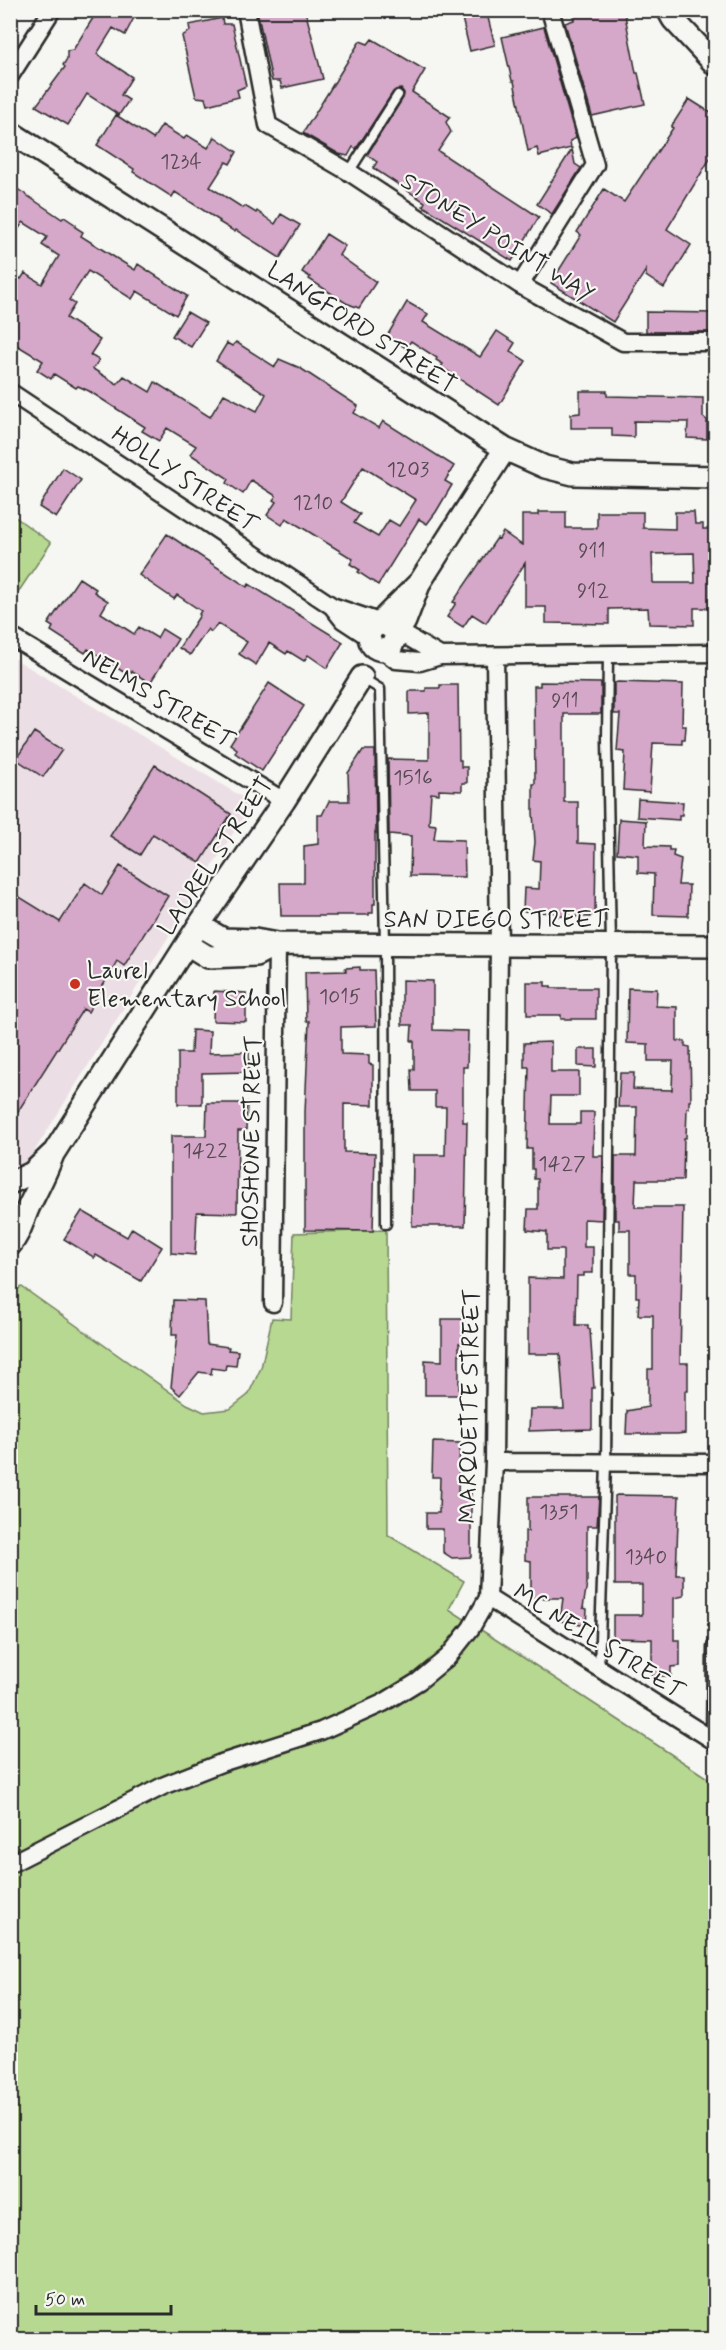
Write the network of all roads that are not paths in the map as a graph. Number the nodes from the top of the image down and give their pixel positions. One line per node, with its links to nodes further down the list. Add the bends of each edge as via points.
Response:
1 (52, 10): 6 (street)
2 (246, 10): 9 (street, STONEY POINT WAY, via 268,125)
3 (550, 10): 10 (street, via 595,165)
4 (668, 10): 5 (street)
5 (716, 65)
6 (10, 76)
7 (398, 95): 9 (lane)
8 (10, 132): 13 (street, LANGFORD STREET)
9 (350, 172): 10 (street, STONEY POINT WAY)
10 (520, 285): 11 (street, STONEY POINT WAY, via 623,342)
11 (716, 342)
12 (10, 392): 16 (street, HOLLY STREET)
13 (505, 449): 14 (street, LANGFORD STREET, via 545,467 573,474); 16 (street, LAUREL STREET, via 420,582 405,621)
14 (716, 477)
15 (10, 636): 22 (street, NELMS STREET)
16 (381, 638): 19 (street, HOLLY STREET, via 408,637); 19 (street, HOLLY STREET, via 396,660 420,662); 21 (street, LAUREL STREET)
17 (716, 653): 18 (street, HOLLY STREET)
18 (608, 654): 20 (street, HOLLY STREET); 28 (lane)
19 (440, 656): 20 (street, HOLLY STREET)
20 (495, 657): 27 (street, MARQUETTE STREET)
21 (362, 678): 22 (street, LAUREL STREET); 26 (lane, via 380,688)
22 (284, 801): 23 (street, LAUREL STREET)
23 (199, 926): 24 (street, LAUREL STREET); 25 (street, SAN DIEGO STREET, via 223,939)
24 (187, 944): 25 (street, SAN DIEGO STREET, via 208,957 256,955); 30 (street, LAUREL STREET)
25 (277, 944): 26 (street, SAN DIEGO STREET); 34 (street, SHOSHONE STREET)
26 (385, 944): 27 (street, SAN DIEGO STREET); 32 (lane)
27 (499, 945): 28 (street, SAN DIEGO STREET); 35 (street, MARQUETTE STREET)
28 (611, 945): 29 (street, SAN DIEGO STREET); 37 (lane)
29 (716, 946)
30 (53, 1154): 31 (street, via 32,1173); 33 (street)
31 (10, 1183)
32 (386, 1224)
33 (10, 1245)
34 (273, 1303)
35 (494, 1462): 37 (street); 38 (street, MARQUETTE STREET)
36 (716, 1463): 37 (street)
37 (606, 1464): 40 (lane)
38 (488, 1598): 40 (street, MC NEIL STREET); 42 (street, MARQUETTE STREET, via 448,1657 383,1703 321,1731 165,1785)
39 (716, 1647): 41 (street)
40 (599, 1669): 41 (street, MC NEIL STREET)
41 (715, 1742)
42 (10, 1864)

